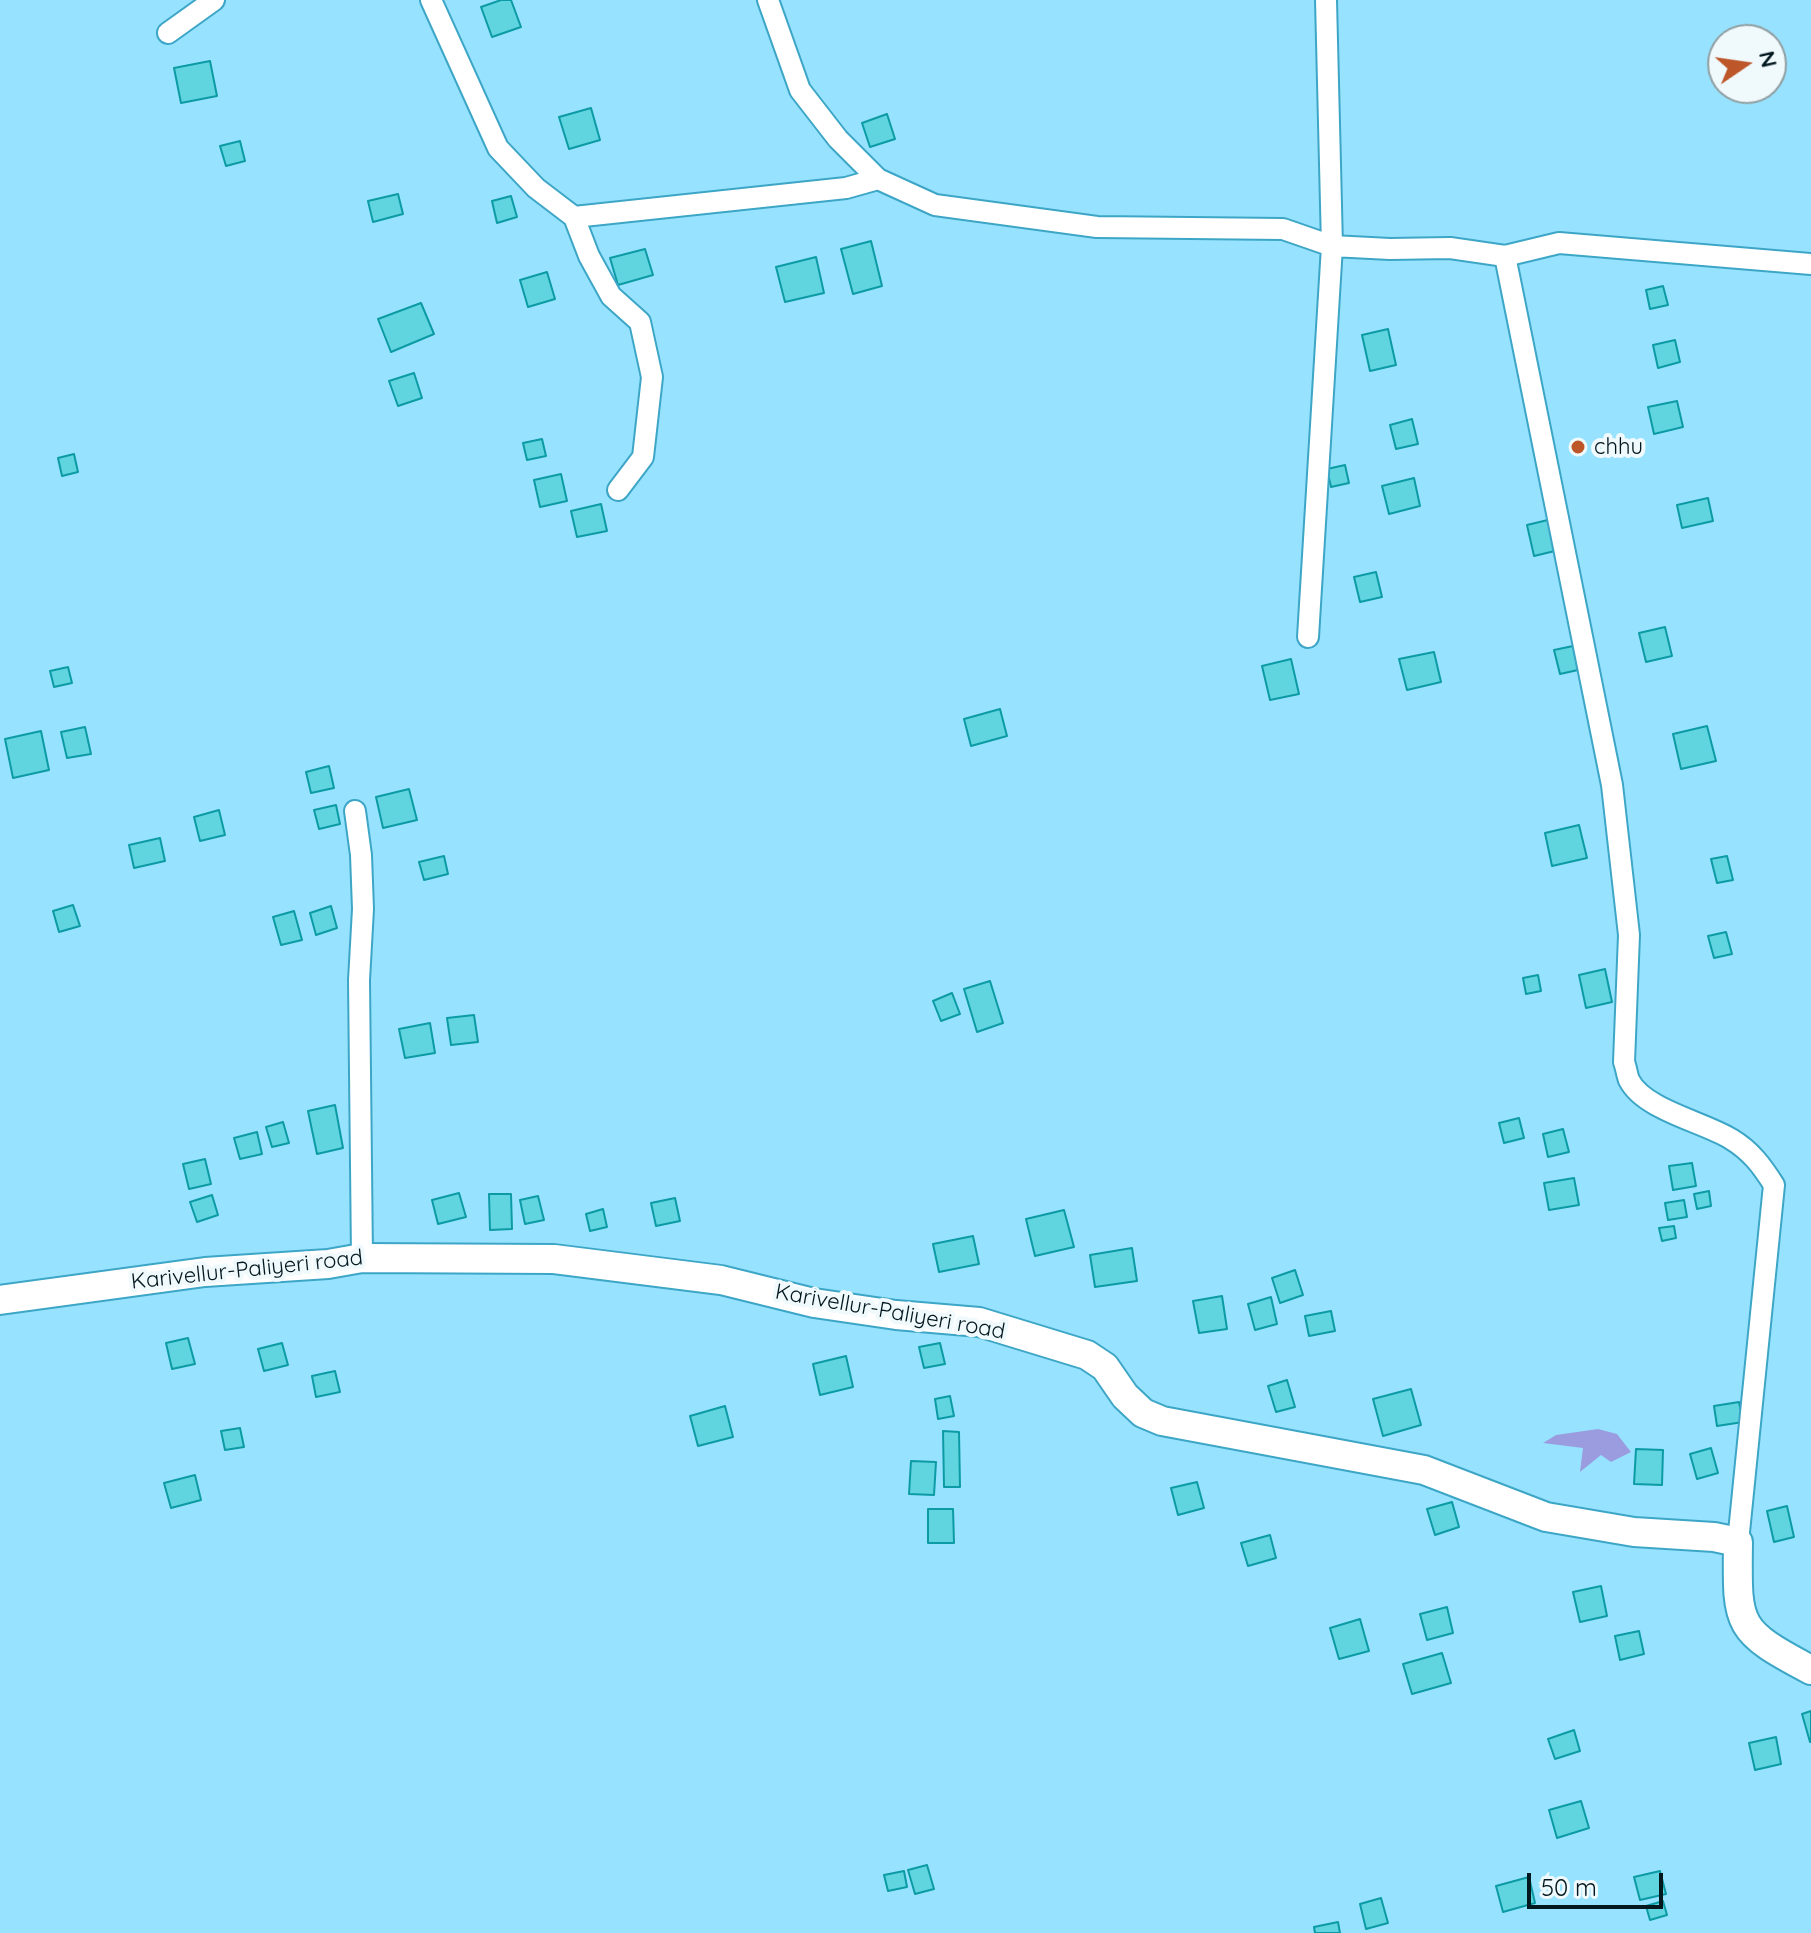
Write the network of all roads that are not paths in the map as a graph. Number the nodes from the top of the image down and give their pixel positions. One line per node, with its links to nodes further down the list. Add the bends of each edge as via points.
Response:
1 (214, 0): 5 (street)
2 (431, 0): 7 (street, via 498,148 536,188)
3 (768, 0): 6 (street, via 800,90)
4 (1326, 0): 8 (street)
5 (168, 33)
6 (878, 179): 7 (street, via 846,188); 8 (street, via 935,205 1097,227 1283,229)
7 (574, 217): 11 (street, via 611,296 640,322 652,377 643,457)
8 (1332, 246): 9 (street, via 1450,248); 12 (street)
9 (1505, 256): 10 (street, via 1559,243); 16 (street, via 1612,785 1629,935 1624,1062 1630,1082 1648,1099 1730,1138 1758,1160 1774,1185)
10 (1811, 264)
11 (618, 490)
12 (1308, 637)
13 (355, 811): 14 (street, via 363,909)
14 (362, 1258): 15 (main road, Karivellur-Paliyeri road, via 205,1272); 16 (main road, Karivellur-Paliyeri road, via 554,1259 721,1280 814,1303 979,1322 1087,1355 1105,1367 1143,1413 1162,1421 1424,1470 1546,1517)
15 (0, 1300)
16 (1738, 1542): 17 (main road, via 1739,1609 1747,1626 1757,1640)
17 (1811, 1670)

